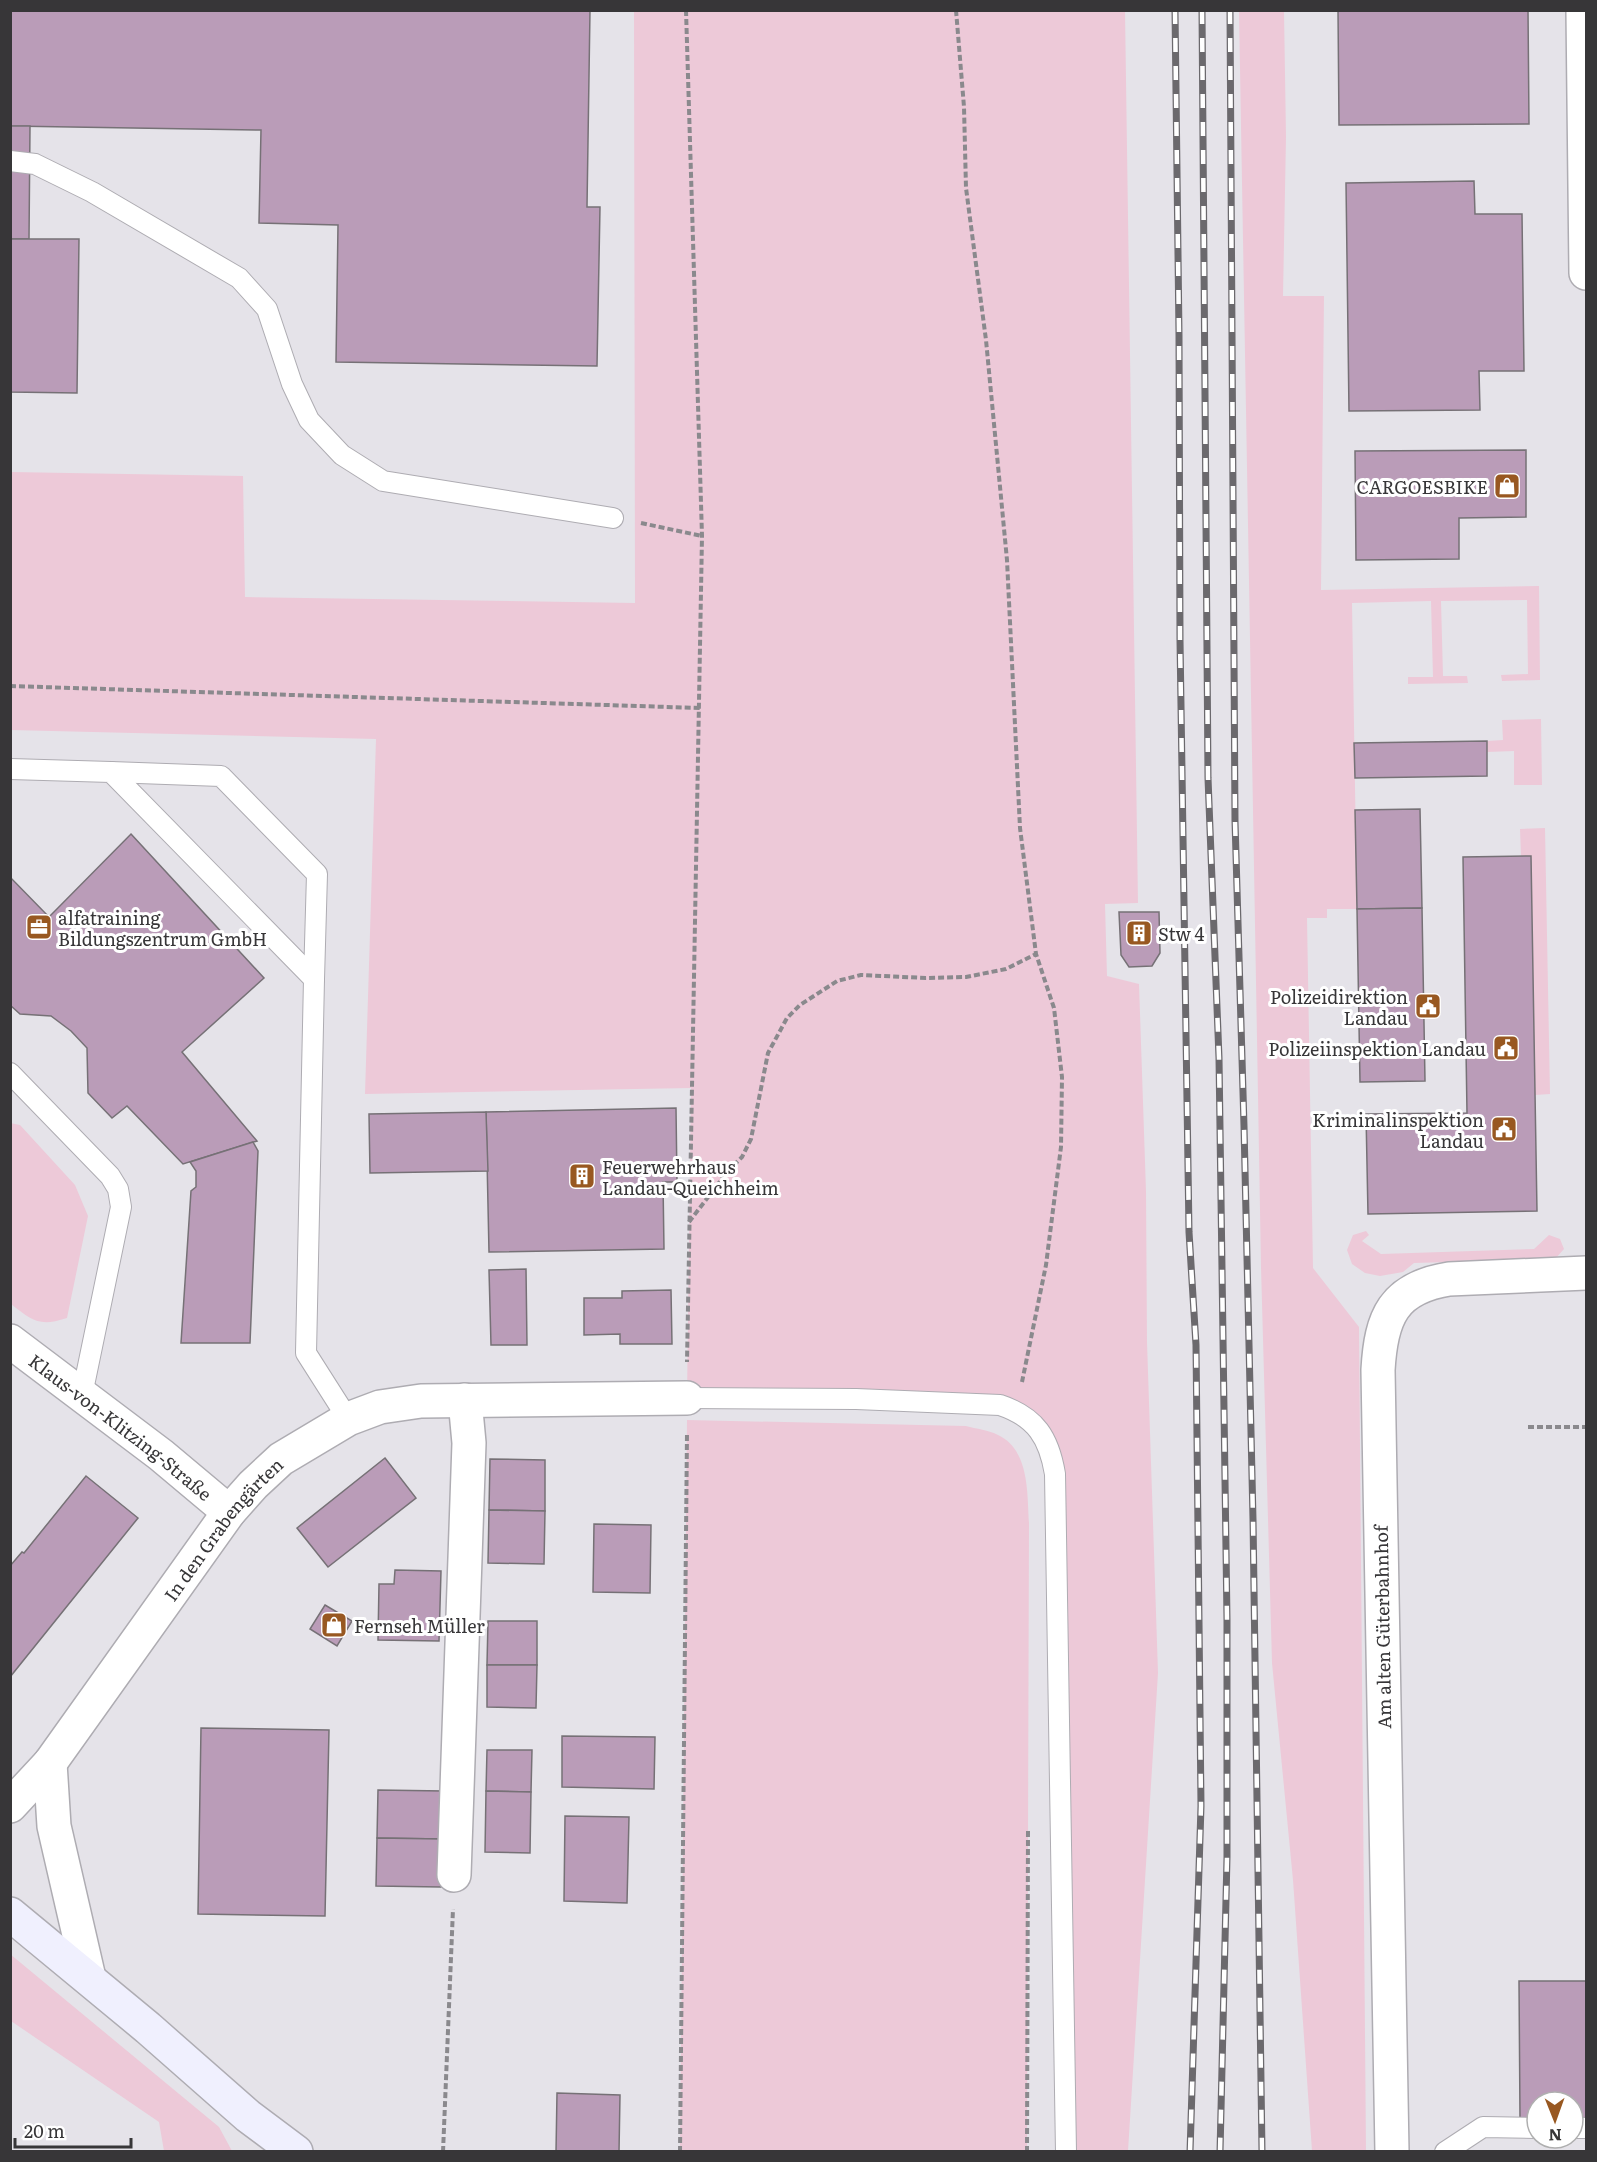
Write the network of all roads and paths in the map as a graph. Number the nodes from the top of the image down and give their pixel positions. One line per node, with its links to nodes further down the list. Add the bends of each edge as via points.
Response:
1 (686, 10): 7 (path)
2 (956, 10): 12 (path, via 966,188 986,340 1007,560 1020,828)
3 (1583, 10): 5 (street)
4 (10, 161): 6 (lane, via 35,164 92,192 238,278 267,309 292,384 309,420 342,455 383,481)
5 (1587, 273)
6 (613, 518): 7 (path)
7 (702, 536): 9 (path)
8 (10, 686): 9 (path)
9 (700, 708): 15 (path)
10 (10, 769): 11 (lane)
11 (111, 772): 13 (lane); 13 (lane, via 221,776 229,784 317,874)
12 (1036, 954): 15 (path, via 1006,969 966,976 861,975 837,981 800,1005 787,1018 768,1053 747,1148); 21 (path, via 1054,1008 1062,1077 1061,1147 1046,1265)
13 (314, 979): 22 (lane, via 306,1353)
14 (10, 1073): 18 (lane, via 110,1176 120,1196)
15 (690, 1222): 19 (path)
16 (1587, 1274): 38 (street, Am alten Güterbahnhof, via 1432,1282 1404,1296 1384,1325 1380,1341)
17 (10, 1341): 18 (street, Klaus-von-Klitzing-Straße)
18 (82, 1395): 25 (street, Klaus-von-Klitzing-Straße)
19 (687, 1398): 20 (street, In den Grabengärten); 21 (lane, via 927,1401 1000,1405); 35 (path)
20 (465, 1400): 22 (street, In den Grabengärten, via 380,1407); 29 (street, via 469,1443)
21 (1016, 1411): 37 (lane, via 1048,1443 1055,1474)
22 (348, 1419): 25 (street, In den Grabengärten, via 281,1459)
23 (1587, 1426): 24 (path)
24 (1528, 1427)
25 (229, 1512): 26 (street, In den Grabengärten)
26 (50, 1763): 27 (street, In den Grabengärten); 31 (street, via 54,1826)
27 (10, 1806)
28 (1028, 1820): 36 (path)
29 (454, 1875): 34 (path)
30 (10, 1914): 31 (main road)
31 (89, 1978): 33 (main road)
32 (1525, 2128): 39 (lane, via 1483,2127)
33 (282, 2146)
34 (443, 2151)
35 (680, 2151)
36 (1027, 2151)
37 (1066, 2151)
38 (1392, 2151)
39 (1445, 2151)

